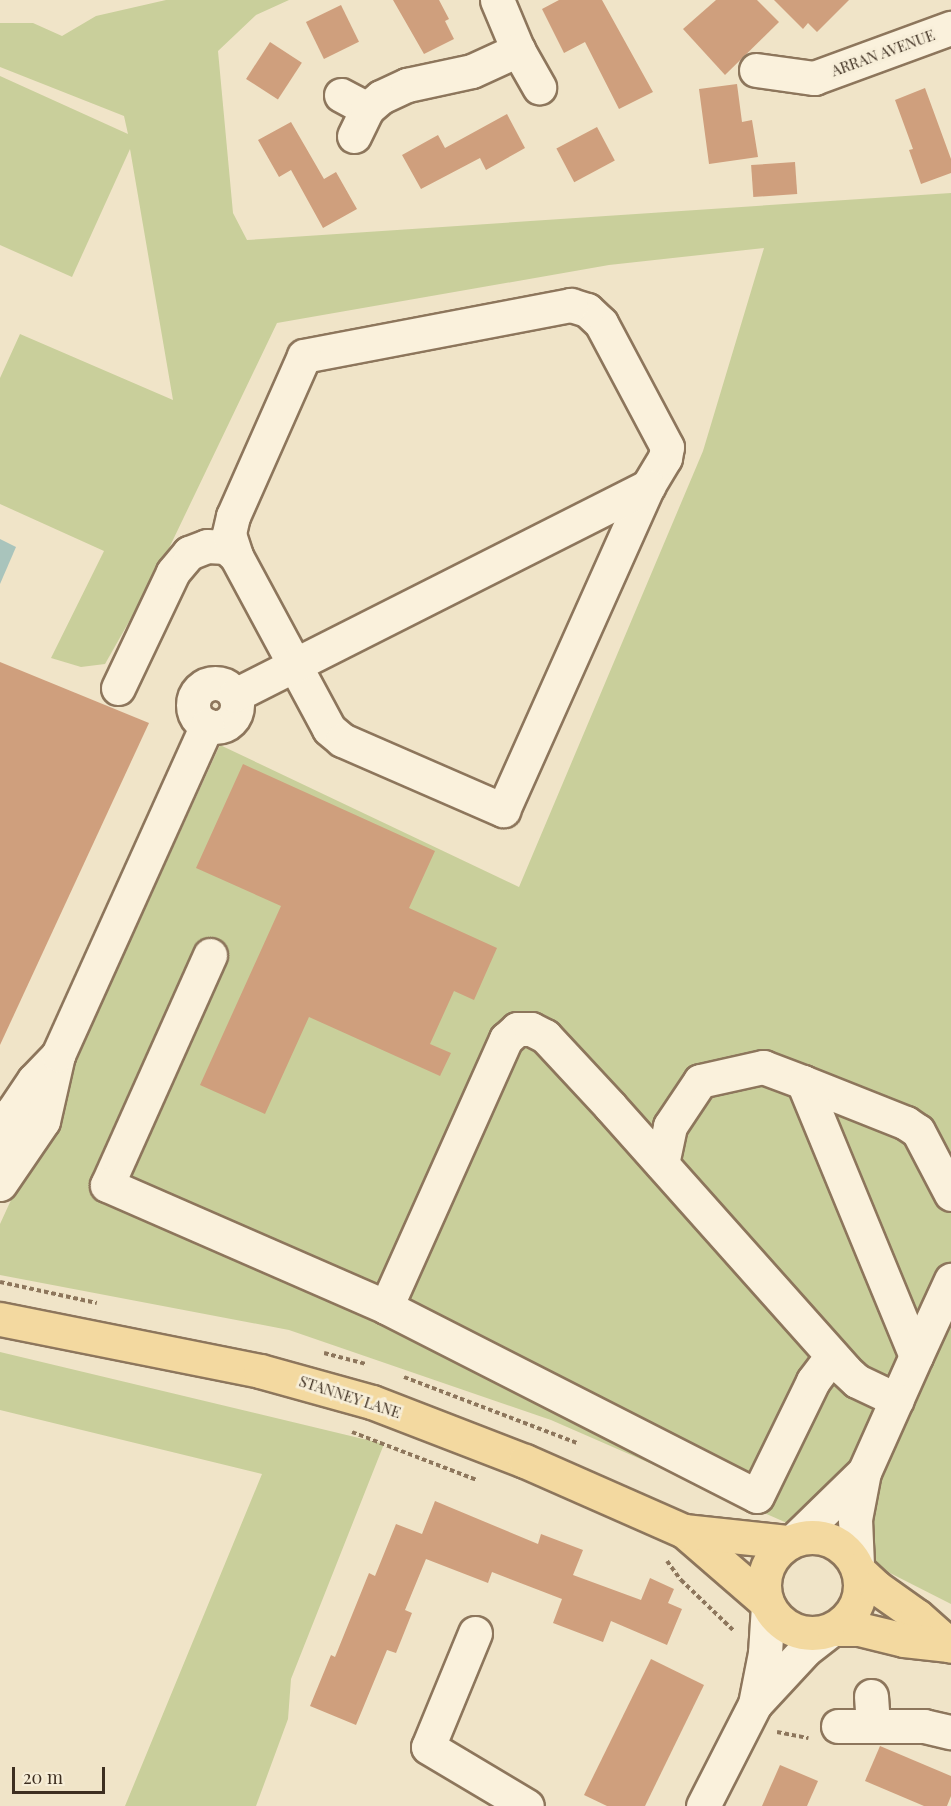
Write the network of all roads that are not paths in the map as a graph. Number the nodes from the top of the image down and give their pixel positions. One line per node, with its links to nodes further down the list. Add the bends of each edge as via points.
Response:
1 (496, 0): 3 (street)
2 (951, 28): 4 (street, ARRAN AVENUE, via 814,78)
3 (518, 50): 5 (street); 6 (street, via 472,71 407,85)
4 (756, 70)
5 (539, 87)
6 (354, 113)
7 (648, 486): 8 (street, via 667,447 601,323 587,310 572,305 304,356 233,516 229,534); 9 (street); 9 (street, via 502,810 342,740 318,714)
8 (236, 556): 9 (street); 10 (street, via 226,547 207,546 189,553 172,572)
9 (293, 666): 14 (street, via 235,695 234,717 223,726 207,725 58,1055 34,1080 13,1111)
10 (118, 688)
11 (210, 955): 17 (street, via 107,1185)
12 (803, 1082): 13 (street, via 763,1067 700,1081 670,1126); 15 (street, via 918,1131); 20 (street)
13 (662, 1164): 17 (street, via 545,1036 531,1029 517,1029 502,1046); 19 (street)
14 (2, 1180)
15 (951, 1194)
16 (951, 1280): 20 (street)
17 (386, 1307): 19 (street, via 757,1496 813,1381)
18 (0, 1319): 23 (main road, STANNEY LANE, via 315,1384 525,1461)
19 (832, 1356): 21 (street, via 857,1381)
20 (916, 1356): 21 (street)
21 (897, 1400): 22 (street)
22 (864, 1472): 24 (street); 25 (street, via 855,1520)
23 (684, 1531): 24 (main road, STANNEY LANE); 26 (main road, STANNEY LANE)
24 (792, 1541): 25 (main road, via 809,1537 837,1544 849,1553); 26 (main road, via 778,1550 767,1568 763,1589)
25 (857, 1568): 27 (main road, via 859,1598 845,1621); 29 (main road)
26 (767, 1604): 27 (main road, via 786,1627 799,1632); 30 (street)
27 (830, 1630): 29 (main road, via 859,1629); 30 (street, via 805,1650)
28 (475, 1633): 33 (street, via 428,1747)
29 (949, 1646)
30 (761, 1717): 34 (street)
31 (838, 1726): 32 (street, via 872,1711)
32 (951, 1732)
33 (527, 1806)
34 (703, 1806)

